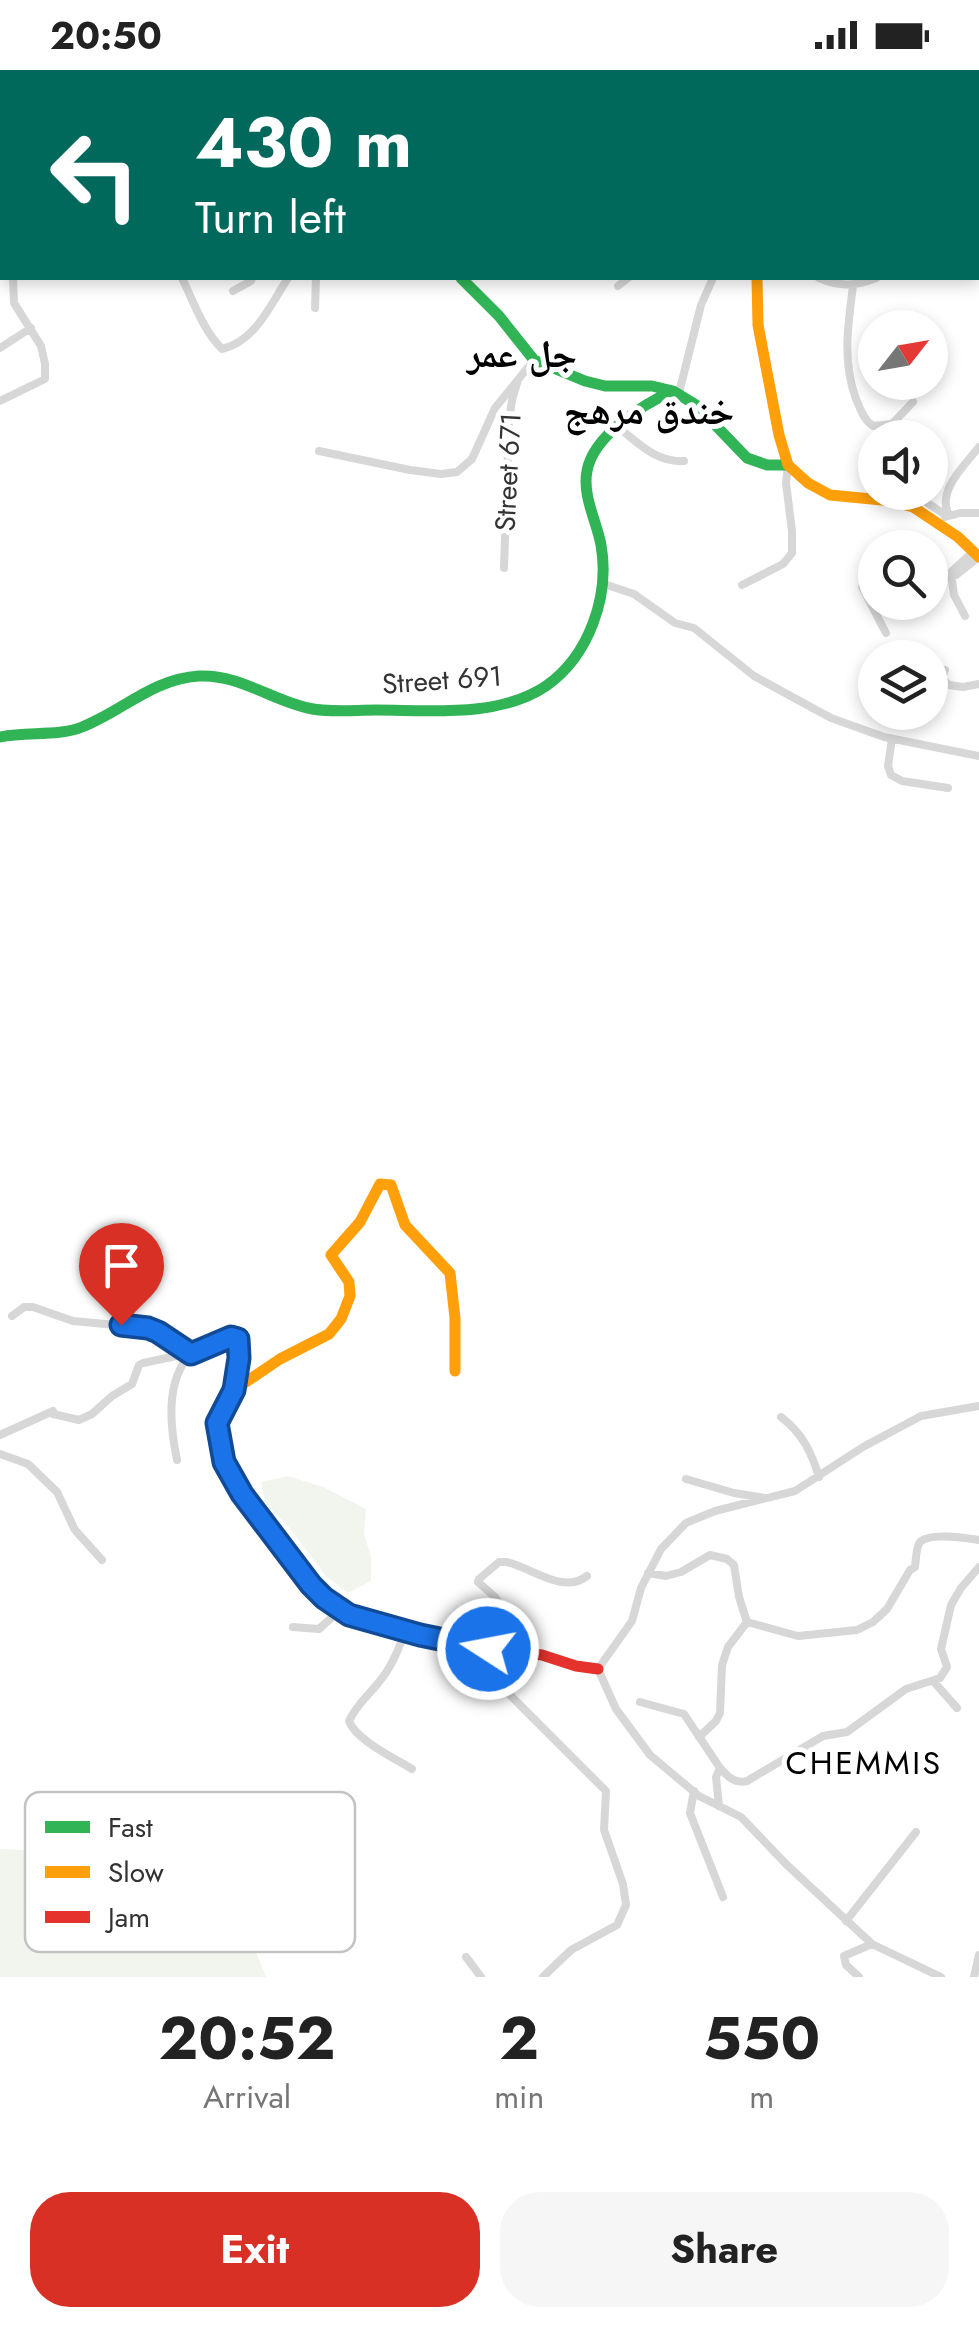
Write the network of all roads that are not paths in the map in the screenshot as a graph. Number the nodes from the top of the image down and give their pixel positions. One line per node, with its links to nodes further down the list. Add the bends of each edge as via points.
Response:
1 (13, 280): 16 (street, via 14,303)
2 (183, 280): 4 (street, via 222,348 250,334)
3 (251, 280): 14 (street)
4 (287, 280)
5 (316, 280): 15 (street)
6 (463, 280): 18 (main road)
7 (626, 280): 12 (street)
8 (712, 280): 20 (street)
9 (757, 280): 27 (main road, via 758,326)
10 (826, 280): 13 (street)
11 (870, 280): 13 (street)
12 (618, 286)
13 (853, 286): 22 (street, via 846,364 863,416 873,426 892,424)
14 (233, 291)
15 (316, 308)
16 (30, 328): 17 (street); 21 (street, via 41,346 46,379)
17 (0, 348)
18 (534, 360): 19 (street); 20 (main road, via 605,386)
19 (518, 378): 25 (street, via 495,408 472,459 456,472); 32 (street, Street 671, via 510,410)
20 (676, 392): 23 (main road, Street 691, via 655,398); 27 (main road, via 747,458)
21 (0, 401)
22 (913, 402)
23 (618, 427): 26 (street, via 652,454); 34 (main road, Street 691, via 587,472)
24 (979, 447): 30 (street, via 947,492)
25 (319, 451)
26 (684, 461)
27 (788, 465): 30 (main road, via 830,494 892,500); 35 (street, via 792,553)
28 (934, 510): 30 (street)
29 (979, 513): 30 (street)
30 (944, 518): 31 (main road)
31 (976, 554): 33 (street)
32 (504, 568)
33 (950, 575): 36 (street)
34 (604, 584): 41 (main road, Street 691, via 593,626 566,666 538,690 499,705 332,710 302,707 208,676 157,687 76,730); 42 (street, via 694,628 744,670 800,703)
35 (742, 585)
36 (965, 616)
37 (879, 620): 38 (street)
38 (886, 633)
39 (979, 684): 40 (street)
40 (948, 685)
41 (0, 737)
42 (892, 739): 43 (street); 44 (street, via 891,776)
43 (979, 756)
44 (948, 788)
45 (12, 1316): 46 (street, via 33,1307 73,1321 148,1328)
46 (191, 1354): 48 (street, via 238,1339); 51 (street, via 143,1362 132,1384 85,1418 54,1411); 53 (street, via 172,1400)
47 (455, 1371): 48 (main road, via 450,1273 405,1225 386,1182 331,1255 349,1282 341,1318 329,1334)
48 (234, 1390): 62 (main road, via 217,1423 231,1477 311,1585)
49 (979, 1406): 54 (street, via 922,1416)
50 (781, 1417): 54 (street, via 806,1444)
51 (0, 1435)
52 (0, 1454): 58 (street, via 28,1464 57,1492 75,1530)
53 (177, 1460)
54 (819, 1477): 56 (street)
55 (686, 1479): 56 (street)
56 (769, 1499): 60 (street, via 686,1523)
57 (979, 1540): 63 (street, via 921,1542 915,1567 892,1604 858,1630 798,1636)
58 (102, 1560)
59 (979, 1567): 69 (street, via 951,1605 940,1649 945,1673)
60 (648, 1574): 63 (street, via 681,1572 710,1555 727,1559); 68 (street, via 632,1621)
61 (587, 1576): 66 (street, via 562,1583 506,1562 480,1579 513,1628)
62 (340, 1610): 64 (street, via 319,1629); 65 (main road)
63 (747, 1622): 72 (street, via 722,1665 720,1713)
64 (293, 1627)
65 (406, 1630): 66 (main road); 74 (street, via 382,1679 349,1720 352,1729)
66 (512, 1652): 67 (main road)
67 (529, 1655): 68 (main road); 84 (street, via 505,1690 606,1791 604,1830 626,1900 616,1925 572,1950)
68 (598, 1669): 75 (street, via 640,1743)
69 (934, 1682): 71 (street); 73 (street, via 906,1690 847,1732 823,1736 747,1782 732,1780)
70 (640, 1702): 72 (street, via 684,1714)
71 (956, 1708)
72 (699, 1738): 73 (street)
73 (720, 1768): 76 (street)
74 (412, 1769)
75 (694, 1792): 76 (street); 78 (street, via 690,1814)
76 (719, 1806): 79 (street, via 744,1820)
77 (916, 1832): 79 (street)
78 (723, 1897)
79 (846, 1920): 80 (street)
80 (872, 1944): 85 (street, via 844,1956); 86 (street)
81 (979, 1954): 87 (street)
82 (466, 1957): 83 (street)
83 (481, 1977)
84 (543, 1977)
85 (860, 1977)
86 (941, 1977)
87 (974, 1977)

